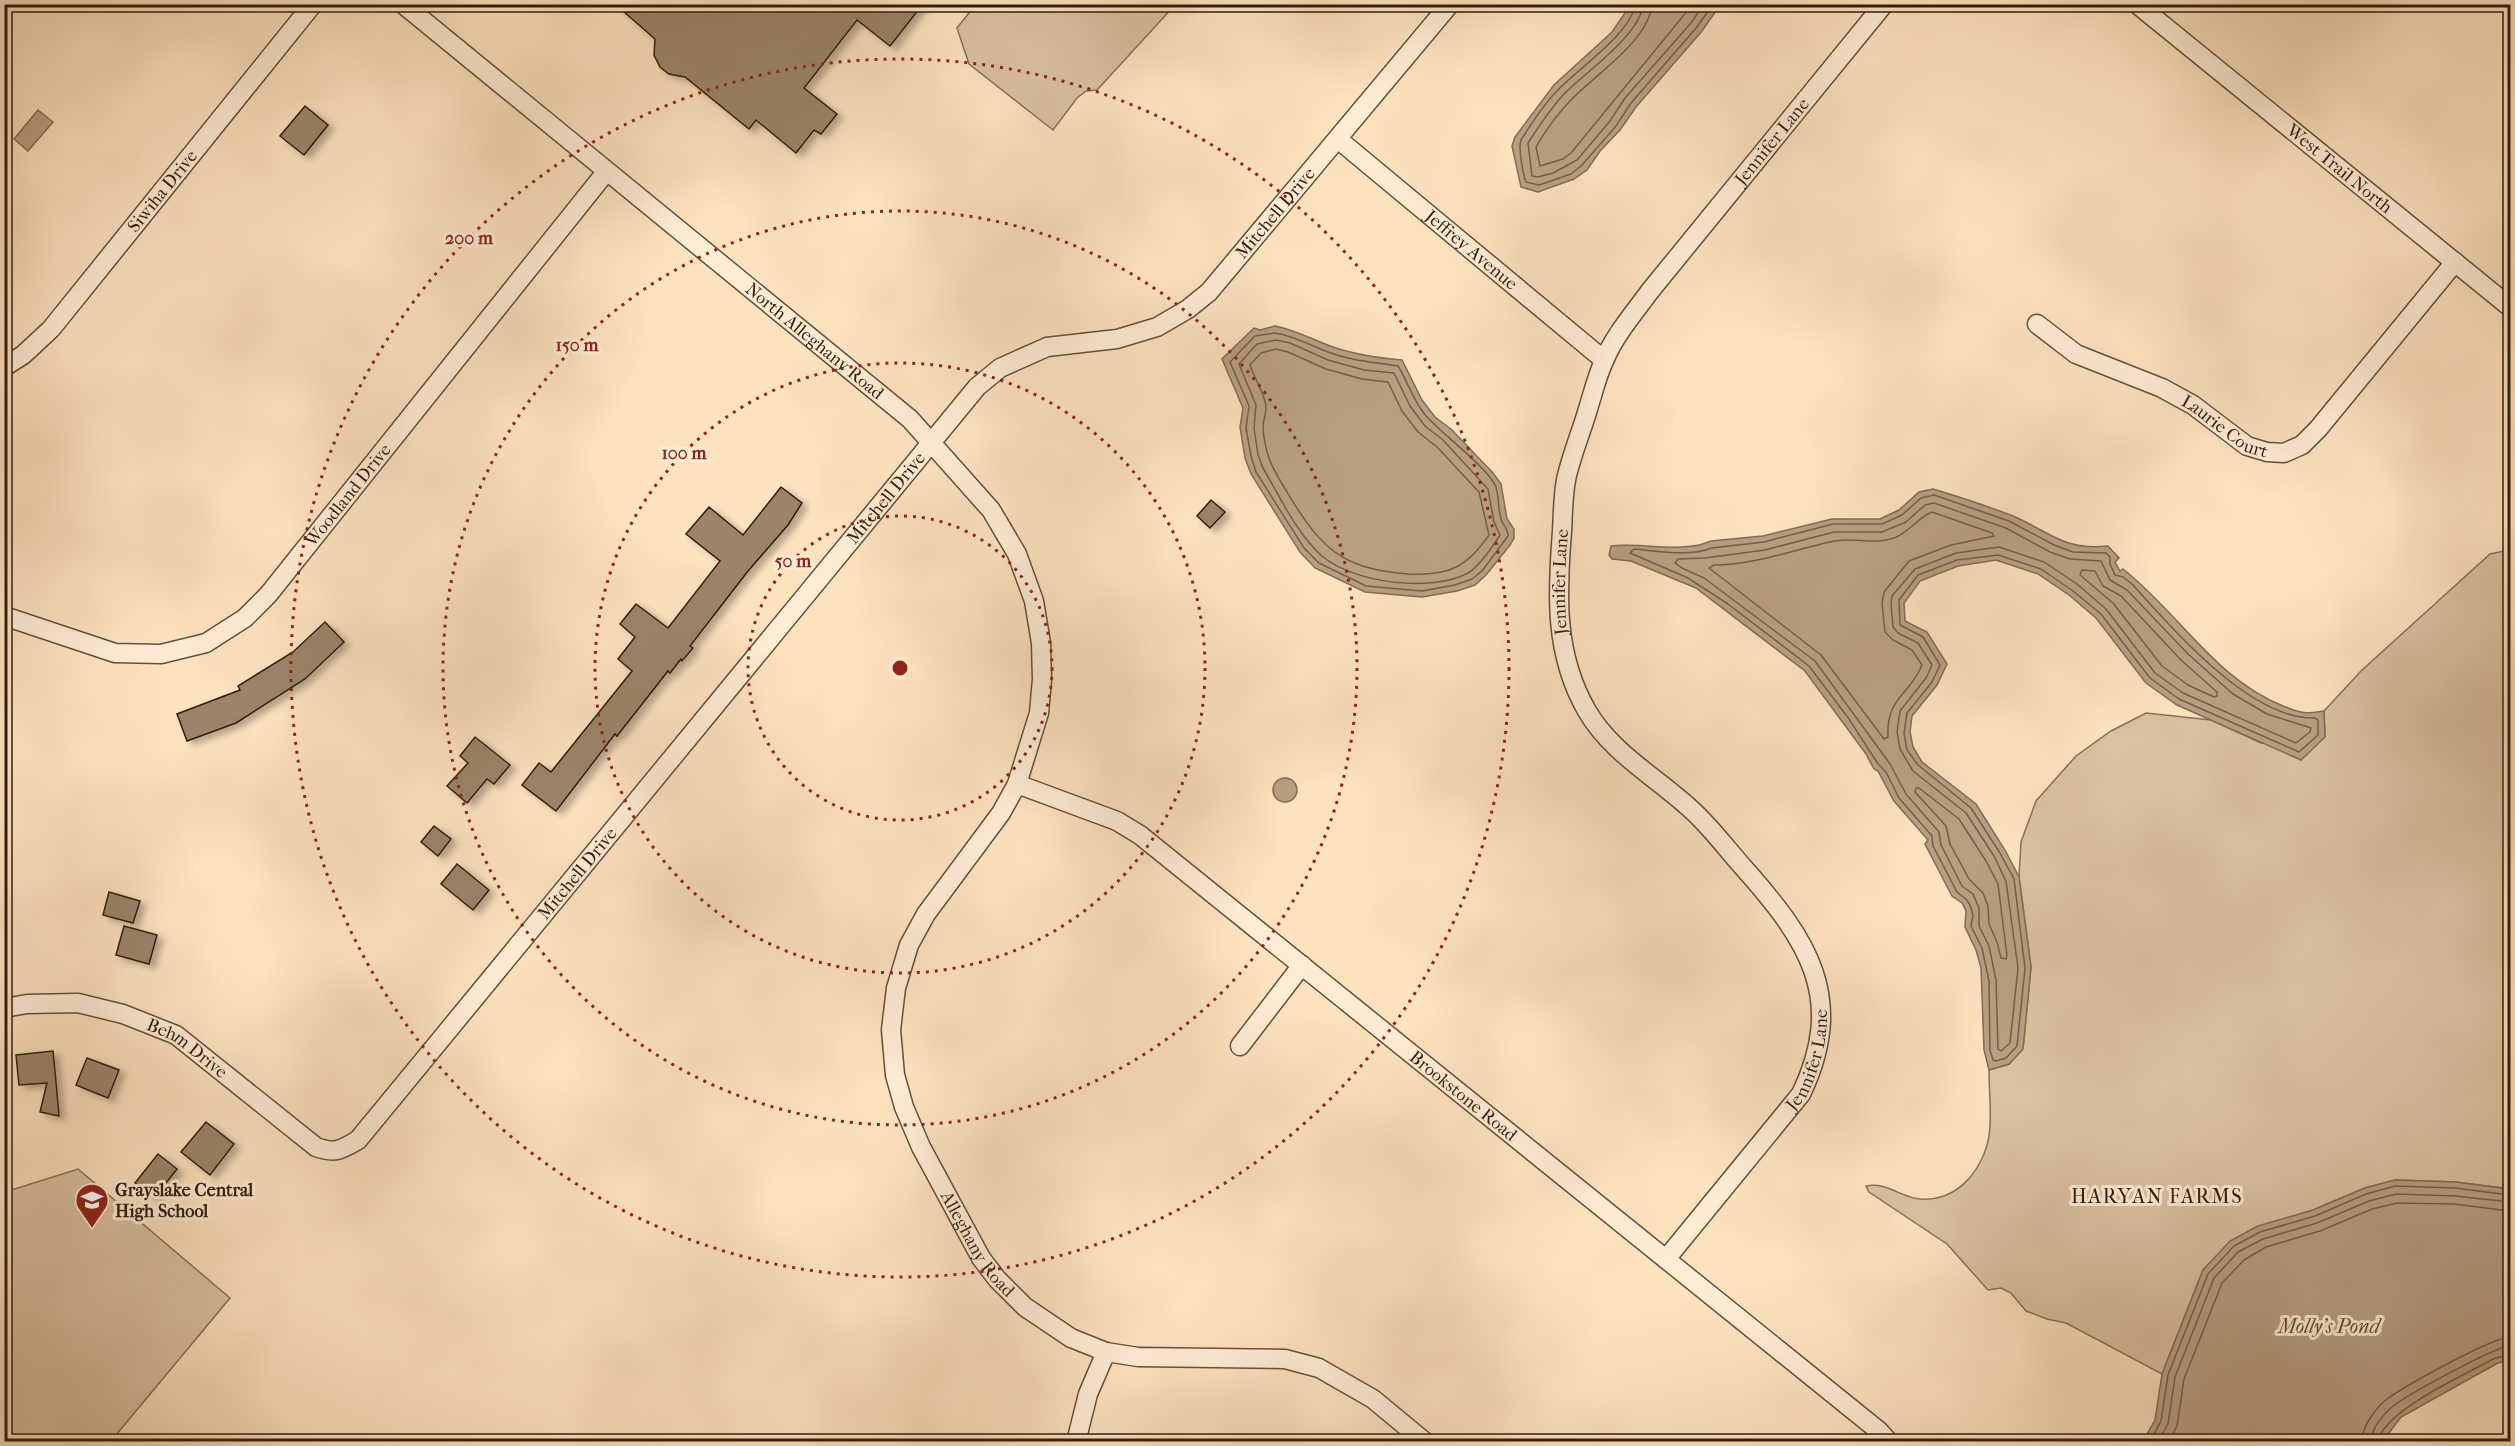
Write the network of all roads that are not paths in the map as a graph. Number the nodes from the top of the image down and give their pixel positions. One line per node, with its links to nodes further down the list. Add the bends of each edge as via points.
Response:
1 (313, 4): 12 (street, Siwiha Drive, via 51,329)
2 (403, 4): 7 (street, North Alleghany Road)
3 (1450, 4): 6 (street, Mitchell Drive)
4 (1884, 4): 11 (street, Jennifer Lane, via 1650,291)
5 (2137, 4): 8 (street, West Trail North)
6 (1339, 140): 11 (street, Jeffrey Avenue); 13 (street, Mitchell Drive, via 1209,292 1188,309 1157,327 1117,339 1047,347 1000,368 977,387)
7 (606, 172): 13 (street, North Alleghany Road, via 859,375); 14 (street, Woodland Drive, via 268,595 245,618 206,643 161,654 115,653)
8 (2455, 262): 9 (street, West Trail North); 10 (street, Laurie Court, via 2318,429 2302,445 2284,453 2247,446 2193,405 2162,388 2076,354)
9 (2511, 307)
10 (2037, 324)
11 (1604, 360): 20 (street, Jennifer Lane, via 1566,481 1557,591 1569,671 1587,710 1608,741 1694,813 1767,894 1804,949 1817,976 1823,1008 1813,1069 1801,1094)
12 (4, 367)
13 (932, 442): 15 (street, North Alleghany Road, via 979,495 1009,538 1034,601 1041,643 1039,713); 19 (street, Mitchell Drive, via 358,1140)
14 (4, 616)
15 (1017, 784): 16 (street, Brookstone Road, via 1117,821 1140,835); 21 (street, Alleghany Road, via 1001,813 926,914 909,945 896,988 891,1030 896,1075 921,1147 981,1258 1025,1307 1062,1332)
16 (1302, 965): 18 (street); 20 (street, Brookstone Road)
17 (4, 1008): 19 (street, Behm Drive, via 78,1003 123,1014 176,1035 316,1147 330,1152)
18 (1240, 1046)
19 (343, 1149)
20 (1666, 1259): 24 (street, Brookstone Road)
21 (1106, 1352): 22 (street, via 1088,1394); 23 (street, Alleghany Road, via 1137,1357 1285,1359 1319,1368 1373,1399)
22 (1076, 1442)
23 (1425, 1442)
24 (1889, 1442)

